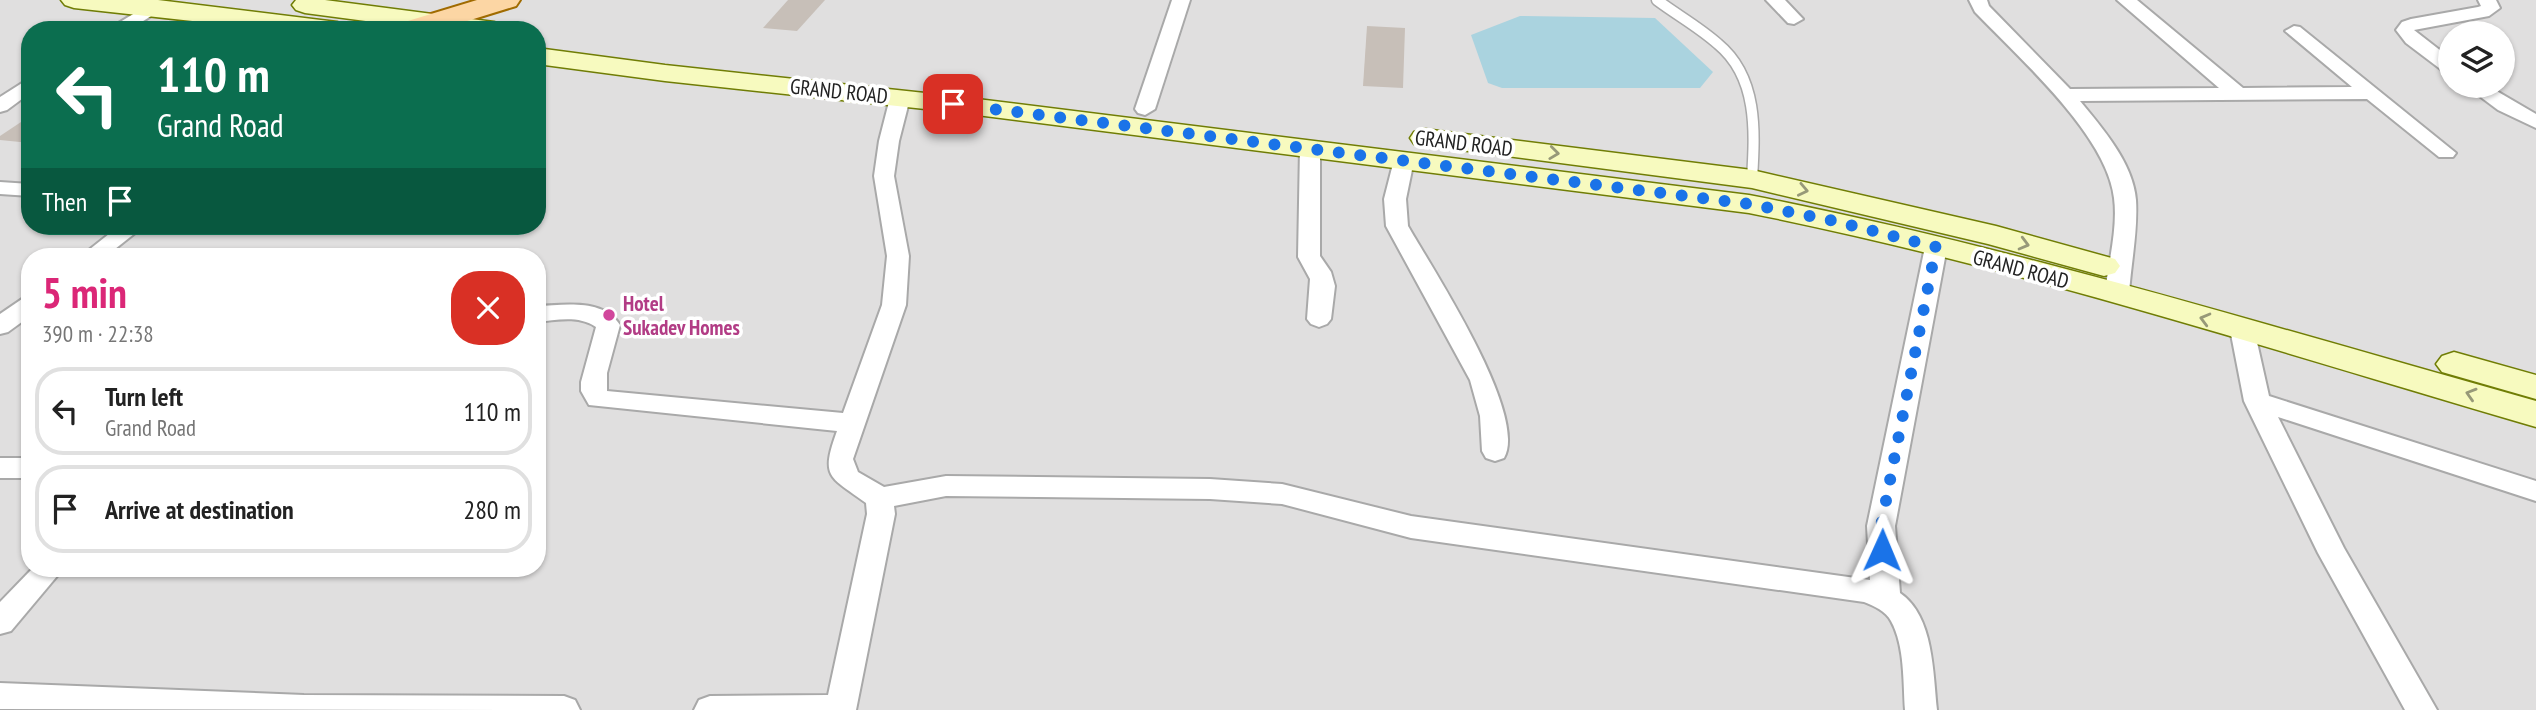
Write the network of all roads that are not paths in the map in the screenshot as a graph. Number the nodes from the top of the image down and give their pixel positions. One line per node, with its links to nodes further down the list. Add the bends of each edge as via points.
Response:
1 (74, 0): 11 (main road)
2 (249, 0): 15 (main road)
3 (506, 0): 10 (main road)
4 (1181, 0): 27 (street)
5 (1657, 0): 32 (lane, via 1737,63 1748,84)
6 (1775, 0): 12 (street)
7 (1978, 0): 22 (street)
8 (2126, 0): 23 (street)
9 (2487, 0): 19 (street, via 2491,8 2483,12 2408,26 2405,30 2412,39)
10 (476, 6): 15 (main road)
11 (153, 7): 13 (street); 14 (main road)
12 (1794, 19)
13 (130, 21)
14 (265, 21)
15 (438, 21)
16 (2294, 31): 21 (street)
17 (546, 37): 27 (main road, GRAND ROAD)
18 (546, 57): 24 (main road, GRAND ROAD)
19 (2438, 58)
20 (21, 91): 26 (street)
21 (2369, 93): 23 (street); 30 (street)
22 (2066, 94): 23 (street); 38 (street, via 2114,165 2125,196)
23 (2238, 94)
24 (900, 98): 29 (main road, GRAND ROAD); 45 (street, via 884,176 898,256 894,305)
25 (2493, 98): 28 (street)
26 (0, 106)
27 (1145, 109): 32 (main road, GRAND ROAD, one-way to 32)
28 (2536, 122)
29 (1310, 148): 31 (main road, GRAND ROAD); 40 (street, via 1309,257 1325,283)
30 (2446, 153)
31 (1404, 160): 36 (main road, GRAND ROAD, via 1749,204); 46 (street, via 1395,199 1397,226 1482,380 1493,416)
32 (1752, 179): 38 (main road, GRAND ROAD, one-way to 38, via 1996,236)
33 (0, 188): 34 (street)
34 (21, 189)
35 (121, 235): 37 (street)
36 (1936, 247): 38 (main road, GRAND ROAD); 52 (street, via 1881,526)
37 (103, 248)
38 (2118, 282): 41 (main road, GRAND ROAD, one-way to 38); 42 (main road, GRAND ROAD)
39 (546, 314): 45 (street, via 588,313 602,317 608,325 593,379 592,391 598,399)
40 (1318, 319)
41 (2242, 329): 43 (street); 44 (main road, GRAND ROAD, one-way to 41)
42 (2536, 387)
43 (2257, 401): 49 (street); 60 (street, via 2332,553)
44 (2536, 414)
45 (852, 423): 50 (street, via 840,459 841,473)
46 (1495, 451)
47 (0, 468): 48 (street)
48 (21, 468)
49 (2536, 491)
50 (879, 498): 52 (street, via 946,486 1282,494 1411,527 1868,591); 56 (street, via 881,514)
51 (42, 577): 53 (street)
52 (1886, 598): 59 (street, via 1901,611 1909,629)
53 (0, 622)
54 (0, 696): 55 (street)
55 (180, 707): 57 (street)
56 (841, 709): 58 (street)
57 (564, 710)
58 (710, 710)
59 (1922, 710)
60 (2421, 710)

